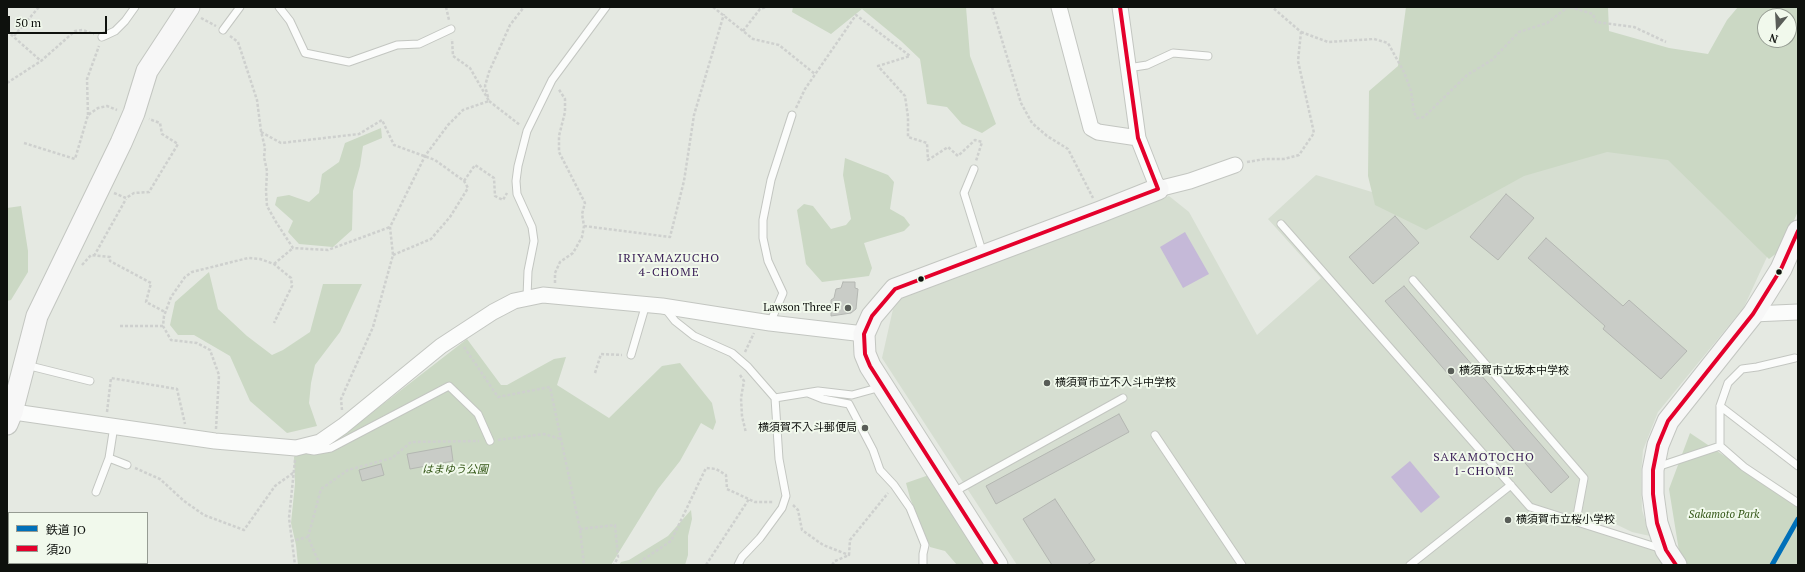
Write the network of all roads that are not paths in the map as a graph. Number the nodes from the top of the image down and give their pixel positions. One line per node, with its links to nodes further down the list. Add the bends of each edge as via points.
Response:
1 (135, 7): 10 (lane, via 115,31)
2 (240, 7): 9 (lane)
3 (279, 7): 8 (lane, via 290,20 305,53 349,62 397,46 419,44)
4 (606, 7): 22 (lane, via 552,80 527,131 517,175 517,194 532,227 534,241 528,271)
5 (1059, 7): 14 (street, via 1091,128 1098,132)
6 (188, 8): 31 (street, via 148,71 134,113 37,316)
7 (1120, 8): 12 (street)
8 (452, 29)
9 (223, 30)
10 (102, 36)
11 (1208, 56): 12 (lane, via 1173,53 1147,65)
12 (1128, 68): 14 (street)
13 (792, 115): 27 (lane, via 771,180 763,220 763,238 768,261 783,293)
14 (1138, 138): 17 (street)
15 (1235, 165): 17 (street, via 1190,181)
16 (974, 169): 20 (lane, via 964,193)
17 (1158, 188): 20 (street)
18 (1281, 224): 48 (lane)
19 (1798, 231): 26 (street, via 1781,269)
20 (984, 256): 28 (street, via 895,289 872,316)
21 (1413, 280): 52 (lane, via 1584,478)
22 (527, 297): 23 (street, via 554,295); 43 (street, via 493,312 441,346 320,442)
23 (646, 304): 24 (street); 29 (lane)
24 (662, 306): 27 (street); 35 (lane, via 675,321 694,336 732,353)
25 (1798, 312): 26 (street)
26 (1753, 314): 47 (street, via 1668,422 1658,445)
27 (770, 323): 28 (street)
28 (864, 334): 33 (street, via 865,354)
29 (631, 355)
30 (1796, 358): 37 (lane, via 1742,369 1728,383)
31 (24, 364): 32 (lane); 38 (street)
32 (90, 380)
33 (883, 386): 34 (lane, via 852,395 818,391); 50 (street)
34 (808, 393): 35 (lane); 55 (lane, via 849,404 873,450 880,470 910,508 921,531 926,545)
35 (776, 398): 54 (lane, via 778,459 786,496 782,508 760,538 742,556)
36 (1123, 398): 50 (lane)
37 (1720, 406): 42 (lane); 46 (lane)
38 (9, 416): 39 (street)
39 (110, 426): 43 (street, via 215,442); 44 (lane)
40 (1155, 435): 57 (lane)
41 (490, 441): 43 (lane, via 478,414 449,386 331,448 314,451)
42 (1720, 446): 47 (lane); 51 (lane)
43 (296, 448)
44 (109, 458): 45 (lane); 49 (lane)
45 (127, 465)
46 (1798, 466)
47 (1654, 468): 53 (street, via 1653,494 1657,523)
48 (1511, 485): 52 (lane, via 1530,507); 58 (lane)
49 (96, 492)
50 (951, 494): 56 (street)
51 (1798, 503)
52 (1576, 521): 53 (lane)
53 (1671, 558)
54 (738, 565)
55 (923, 565)
56 (997, 565)
57 (1242, 565)
58 (1410, 565)

